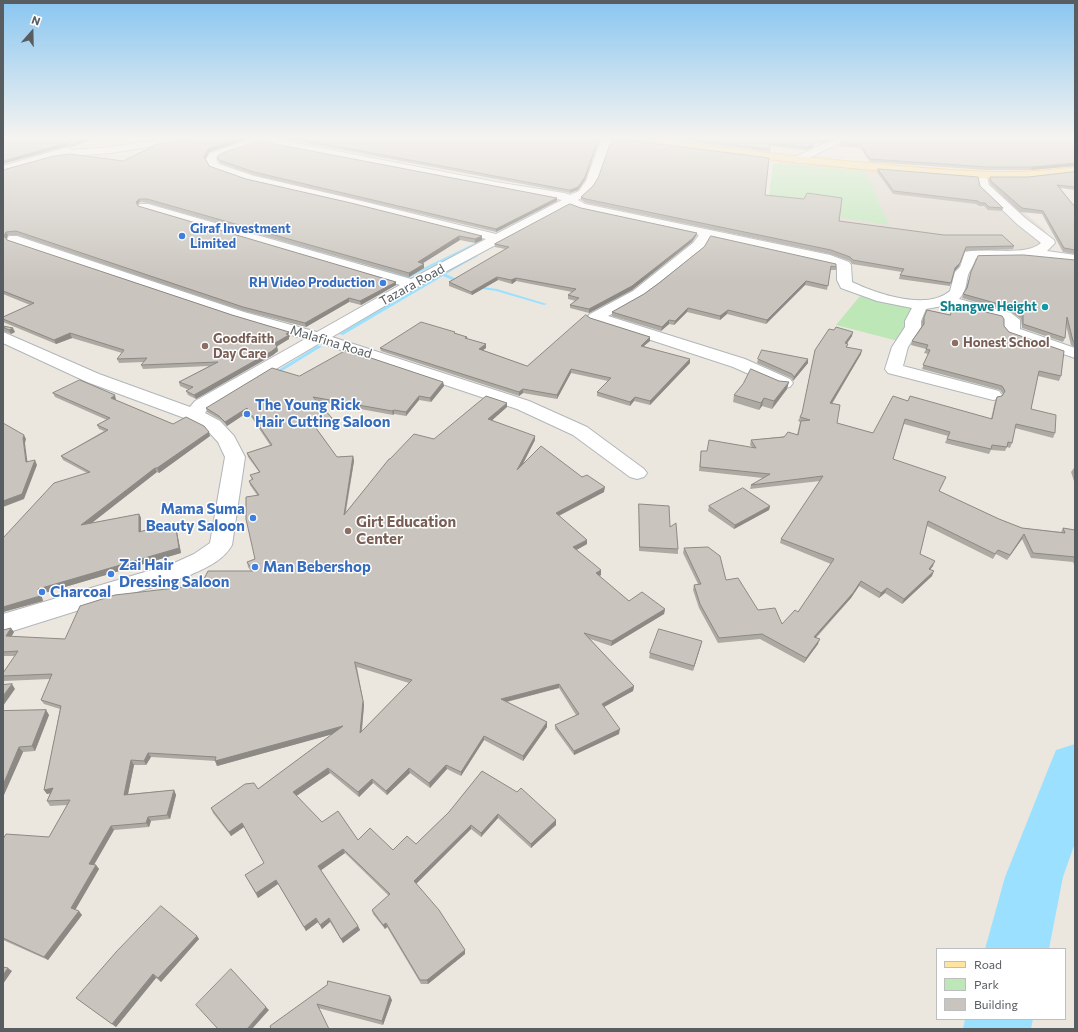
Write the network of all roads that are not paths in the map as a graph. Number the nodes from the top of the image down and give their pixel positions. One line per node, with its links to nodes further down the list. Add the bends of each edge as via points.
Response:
1 (278, 185): 8 (street)
2 (496, 185): 5 (street, via 564,196)
3 (588, 185): 5 (street, Tazara Road, via 587,189)
4 (984, 185): 10 (street, via 1021,221 1049,243 1039,250)
5 (570, 200): 7 (street, via 581,207); 8 (street, Tazara Road)
6 (144, 206): 12 (street)
7 (707, 233): 14 (street, via 839,262 844,265 846,285 876,296); 18 (street, via 698,246 653,283 595,318 763,371)
8 (496, 238): 12 (street, Tazara Road)
9 (13, 239): 16 (street, Malafina Road, via 239,315)
10 (1028, 252): 11 (street); 13 (street, via 970,255 962,272 957,293)
11 (1075, 259)
12 (412, 284): 16 (street, Tazara Road)
13 (947, 300): 14 (street); 17 (street, via 1000,314 1012,320 1014,332)
14 (921, 304): 19 (street, via 913,327 900,347 894,369)
15 (3, 337): 20 (street, via 93,378)
16 (320, 338): 20 (street, Tazara Road, via 201,405); 21 (street, Malafina Road, via 554,418 580,431)
17 (1075, 353)
18 (784, 383)
19 (993, 395)
20 (194, 415): 22 (street, via 213,425 227,440 235,457 221,546 215,553 168,574)
21 (637, 473)
22 (3, 624)

